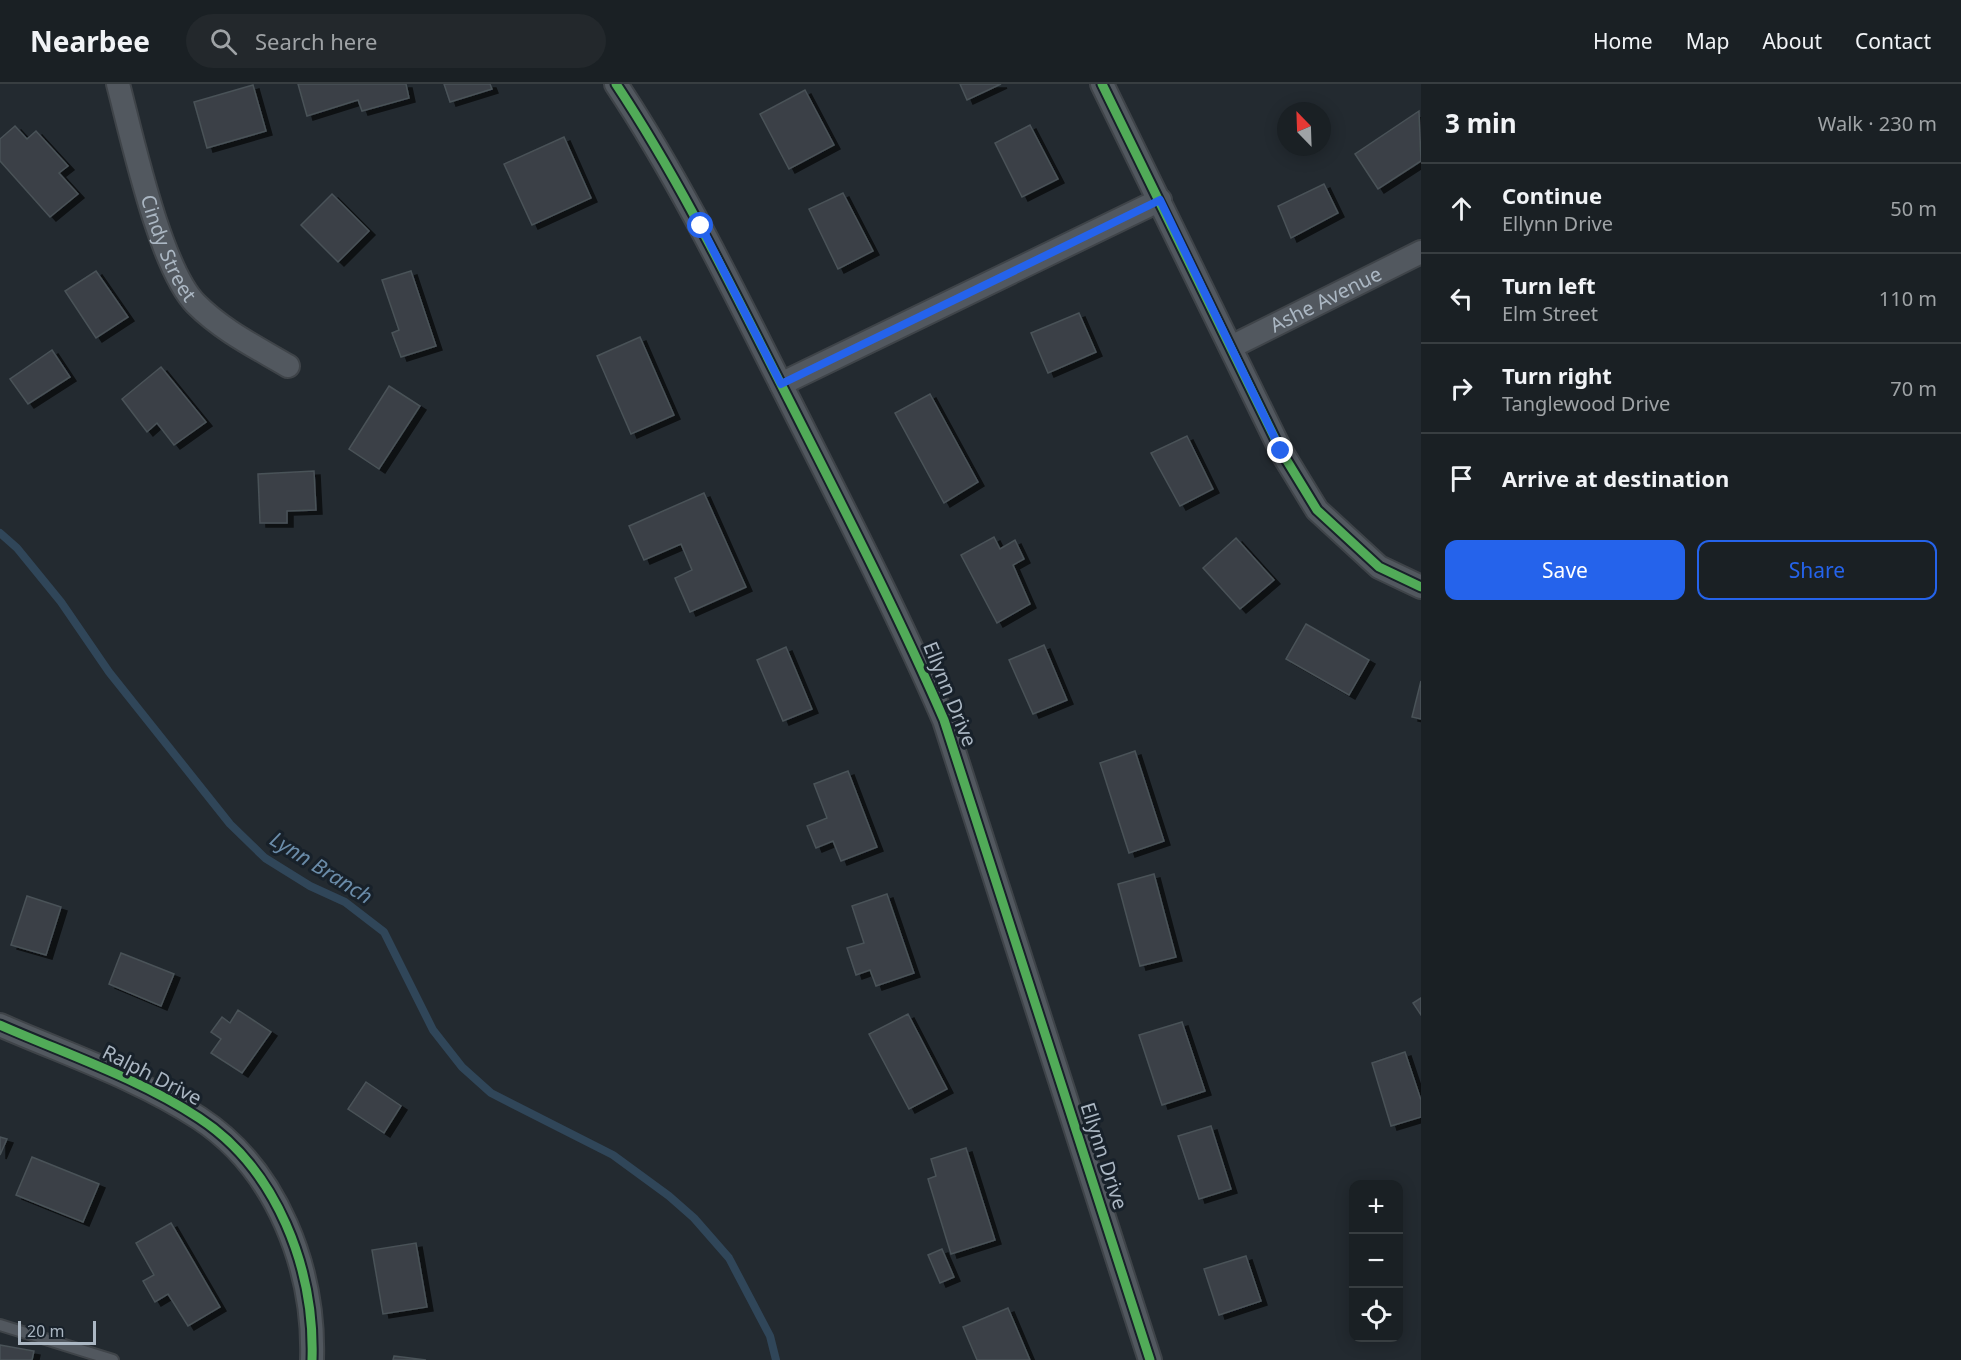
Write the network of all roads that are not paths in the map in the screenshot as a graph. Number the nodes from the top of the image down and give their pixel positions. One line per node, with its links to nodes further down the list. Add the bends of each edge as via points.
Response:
1 (118, 84): 7 (street, Cindy Street, via 179,280 194,302 220,326)
2 (616, 84): 8 (street, Ellynn Drive, via 701,226)
3 (1102, 84): 4 (street)
4 (1160, 200): 6 (street); 8 (street)
5 (1421, 252): 6 (street, Ashe Avenue)
6 (1231, 347): 9 (street, via 1281,451 1317,510 1379,567)
7 (288, 366)
8 (781, 384): 14 (street, Ellynn Drive, via 908,637 944,720)
9 (1421, 587)
10 (0, 1025): 13 (street, Ralph Drive, via 150,1090 200,1119 231,1146 275,1204 299,1254 311,1309)
11 (0, 1325): 12 (lane)
12 (113, 1360)
13 (312, 1360)
14 (1150, 1360)

